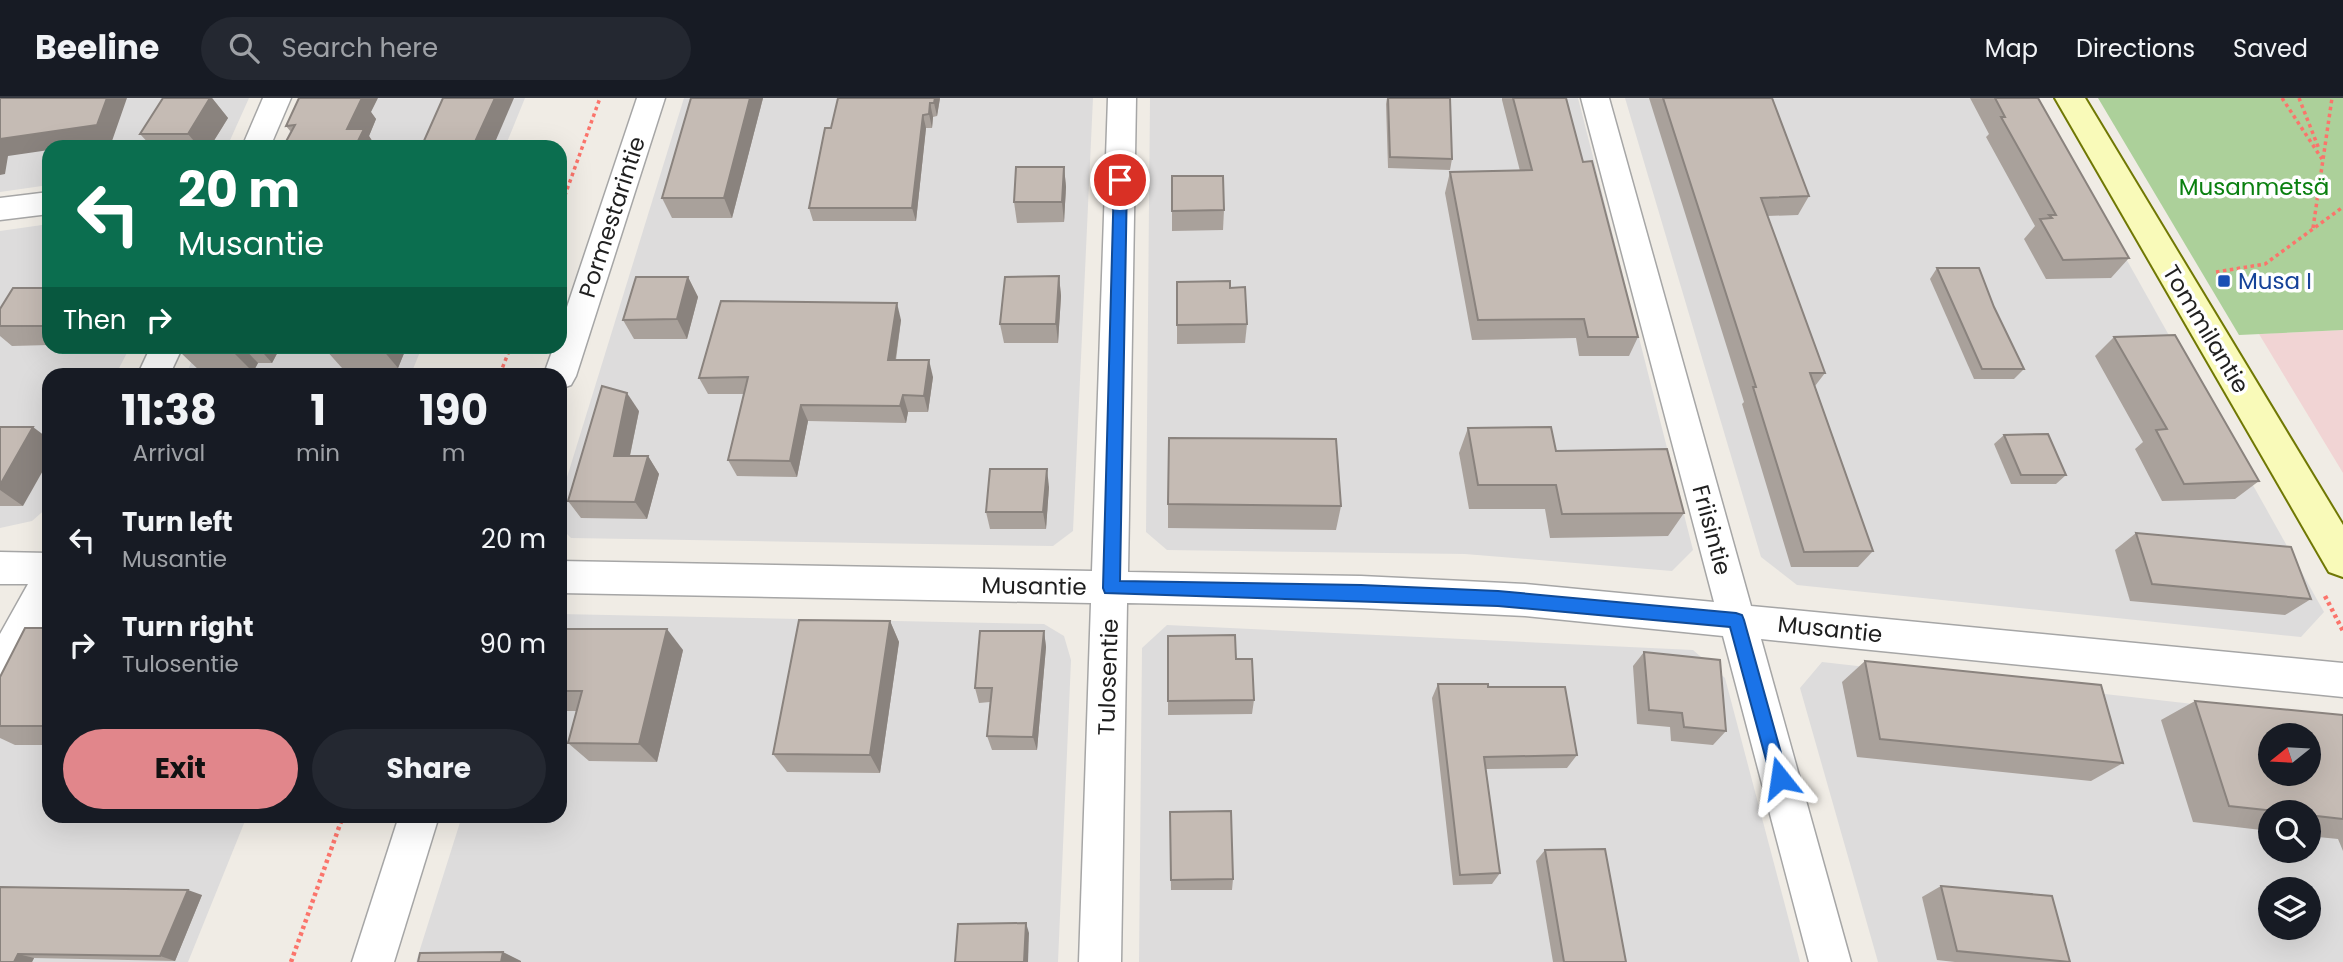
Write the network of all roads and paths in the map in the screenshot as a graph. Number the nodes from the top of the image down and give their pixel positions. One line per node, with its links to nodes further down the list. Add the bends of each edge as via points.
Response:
1 (277, 98): 10 (street)
2 (600, 98): 12 (path)
3 (650, 98): 18 (street, Pormestarintie)
4 (1122, 98): 23 (street, Tulosentie)
5 (1595, 98): 25 (street, Friisintie)
6 (2070, 98): 17 (main road, Tommilantie)
7 (2282, 98): 11 (path)
8 (2299, 98): 11 (path)
9 (2332, 98): 11 (path)
10 (259, 140)
11 (2323, 160): 16 (path)
12 (567, 190)
13 (42, 204): 15 (street)
14 (2343, 207): 16 (path)
15 (0, 209)
16 (2313, 229): 17 (path, via 2264,264)
17 (2177, 278): 19 (main road, Tommilantie)
18 (563, 368)
19 (2343, 560)
20 (0, 568): 21 (street)
21 (42, 569)
22 (567, 577): 23 (street, Musantie)
23 (1111, 588): 25 (street, Musantie, via 1498,599); 32 (street, Tulosentie)
24 (42, 593): 26 (street)
25 (1736, 620): 27 (street, Musantie); 33 (street, Friisintie)
26 (0, 670)
27 (2343, 680)
28 (341, 823): 30 (path)
29 (417, 823): 31 (street)
30 (291, 962)
31 (373, 962)
32 (1100, 962)
33 (1830, 962)

